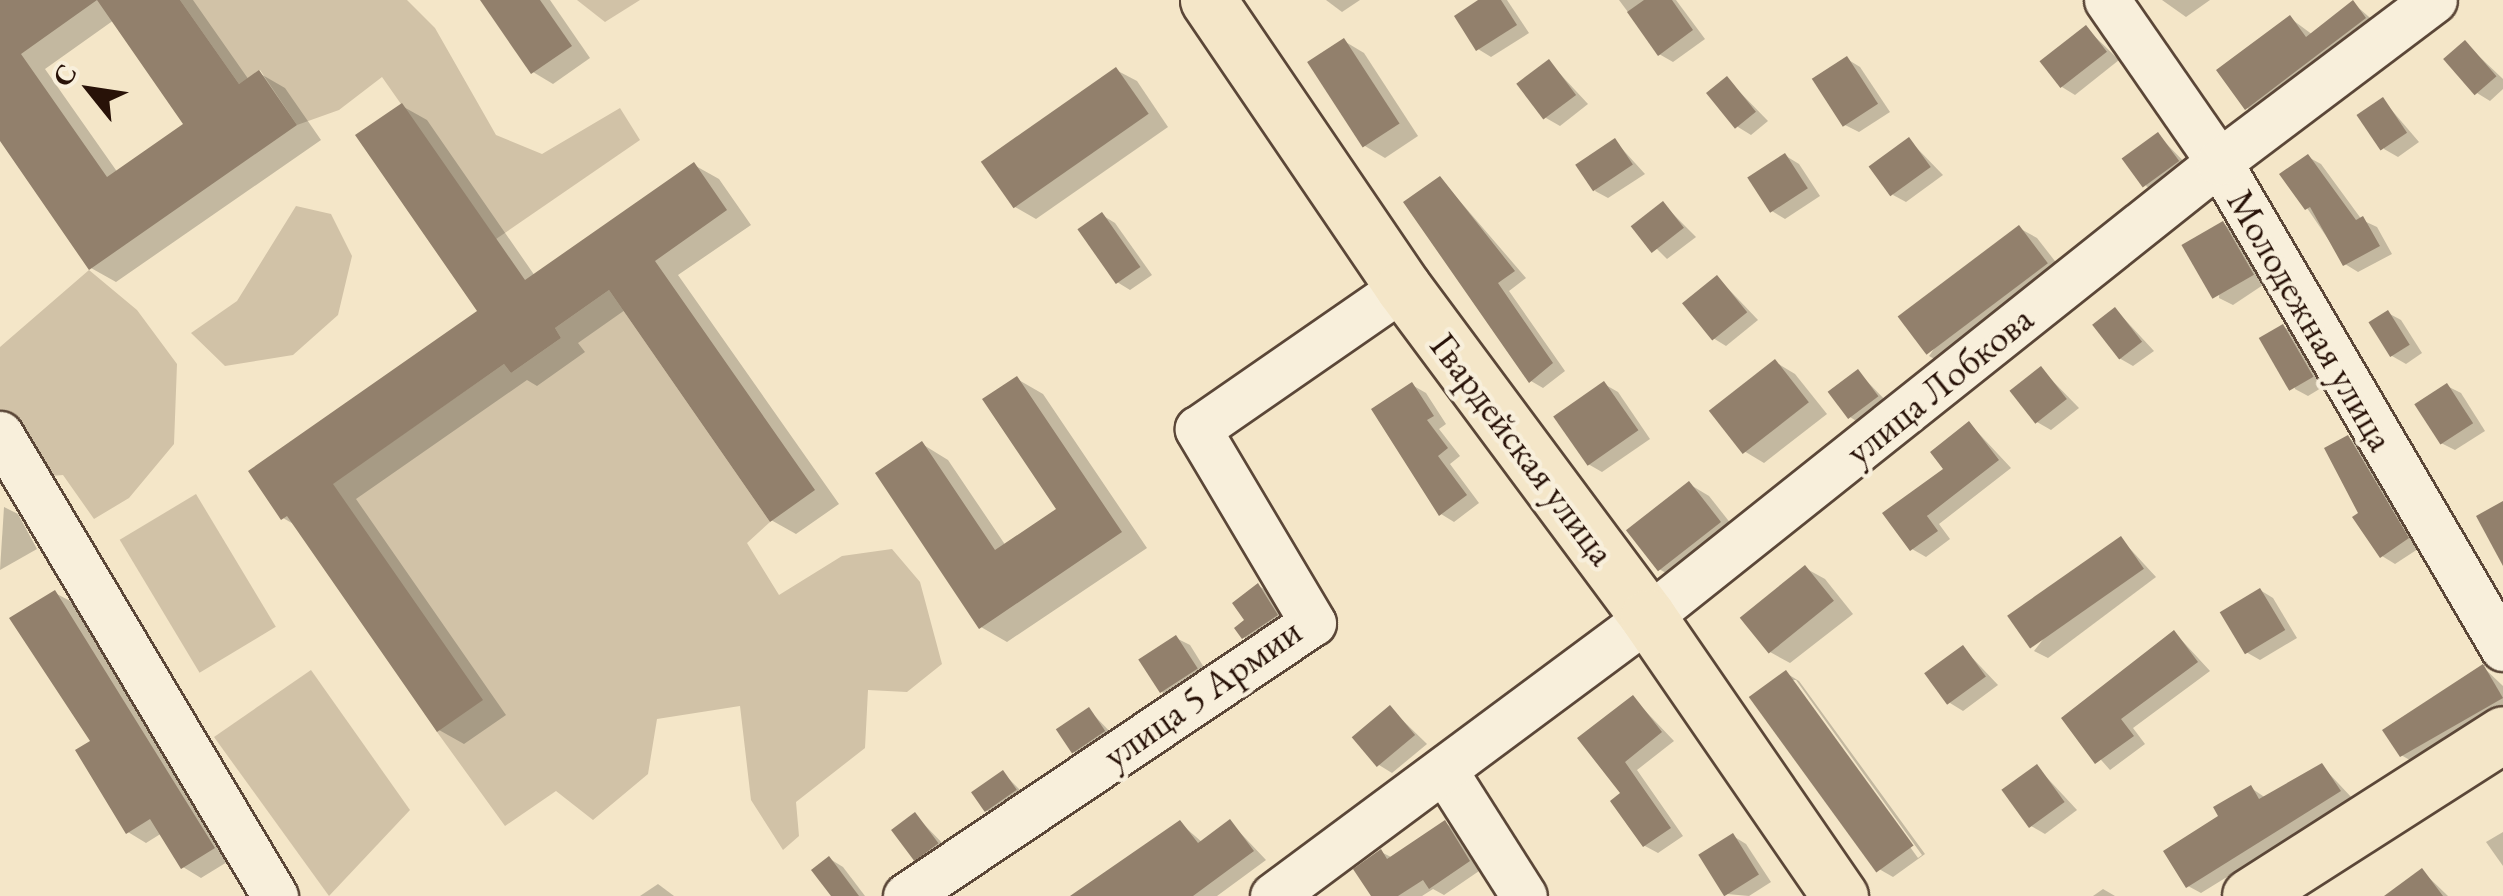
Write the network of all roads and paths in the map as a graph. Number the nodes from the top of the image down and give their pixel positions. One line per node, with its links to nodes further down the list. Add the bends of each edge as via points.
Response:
1 (1208, 0): 5 (main road, Гвардейская улица)
2 (2107, 0): 4 (street, Молодежная улица)
3 (2434, 0): 4 (street, улица Лобкова)
4 (2219, 162): 7 (street, улица Лобкова); 8 (street, Молодежная улица)
5 (1403, 287): 7 (main road, Гвардейская улица); 12 (street, улица 5 Армии, via 1198,429 1313,623)
6 (0, 434): 11 (street)
7 (1648, 617): 10 (street, улица Лобкова); 15 (main road, Гвардейская улица)
8 (2503, 648)
9 (2503, 734): 16 (main road)
10 (1444, 770): 13 (street, улица Лобкова); 14 (street)
11 (275, 896)
12 (906, 896)
13 (1273, 896)
14 (1524, 896)
15 (1840, 896)
16 (2250, 896)

